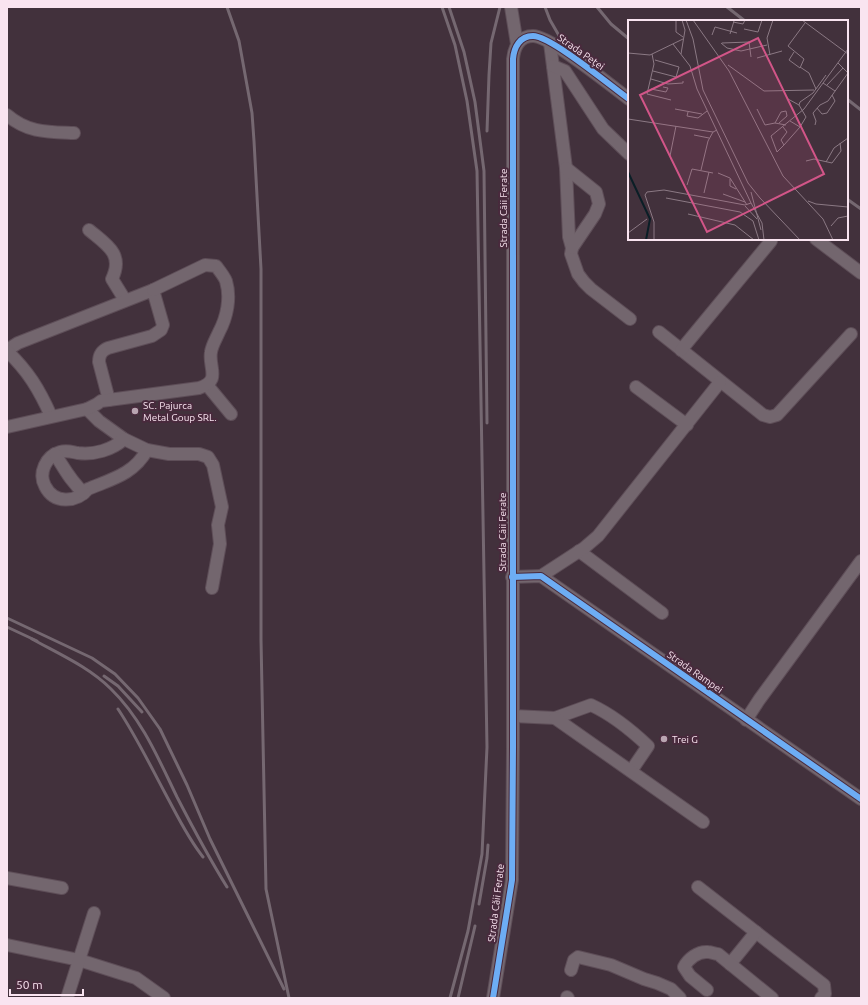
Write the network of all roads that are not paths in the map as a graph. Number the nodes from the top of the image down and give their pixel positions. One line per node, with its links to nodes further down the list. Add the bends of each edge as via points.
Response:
1 (511, 7): 3 (street)
2 (550, 43): 3 (street, Strada Peței, via 533,36); 4 (street); 5 (street, Strada Peței)
3 (517, 44): 38 (street, Strada Căii Ferate, via 513,66)
4 (553, 66): 8 (street, via 565,71 603,129); 9 (street)
5 (628, 99)
6 (7, 114): 7 (street, via 15,122 40,132)
7 (74, 133)
8 (628, 153)
9 (566, 168): 13 (street, via 569,237); 13 (street, via 596,192 599,204)
10 (89, 230): 16 (street, via 113,251 116,266 112,279)
11 (817, 240): 14 (street)
12 (771, 241): 21 (street)
13 (572, 248): 17 (street, via 570,254 584,282)
14 (861, 273)
15 (153, 290): 16 (street); 23 (street, via 205,265 216,266 226,281 228,306 210,354 213,374); 25 (street, via 163,324 161,330 152,336 103,350 99,357 98,362)
16 (125, 300): 20 (street, via 18,343)
17 (630, 319)
18 (659, 332): 21 (street)
19 (850, 334): 22 (street, via 777,415 762,415)
20 (7, 350): 28 (street, via 31,378)
21 (681, 350): 22 (street)
22 (720, 382): 29 (street)
23 (207, 385): 25 (street); 27 (street)
24 (636, 387): 29 (street)
25 (109, 400): 26 (street)
26 (88, 409): 28 (street); 31 (street, via 99,421)
27 (231, 414)
28 (51, 416): 30 (street)
29 (687, 424): 35 (street, via 598,536)
30 (7, 427)
31 (124, 439): 32 (street); 33 (street, via 111,449 78,453 66,451)
32 (147, 450): 34 (street, via 135,467); 39 (street, via 169,454 199,454 208,457 213,465 222,507 218,524 220,544)
33 (55, 454): 34 (street, via 71,480); 34 (street, via 44,468 43,479 47,490 56,498 62,499 74,499)
34 (84, 493)
35 (579, 551): 37 (street); 40 (street)
36 (861, 561): 43 (street)
37 (541, 576): 38 (street); 43 (street, Strada Rampei)
38 (512, 577): 41 (street, Strada Căii Ferate)
39 (212, 588)
40 (662, 613)
41 (513, 716): 42 (street); 59 (street, Strada Căii Ferate, via 512,880)
42 (555, 718): 44 (street); 44 (street, via 591,705 605,711 648,746)
43 (746, 720): 45 (street, Strada Rampei)
44 (631, 771): 46 (street)
45 (861, 799)
46 (703, 822)
47 (7, 878): 49 (street)
48 (698, 887): 51 (street)
49 (62, 888)
50 (94, 913): 53 (street)
51 (756, 932): 54 (street); 62 (street, via 824,985 825,994)
52 (7, 945): 53 (street)
53 (79, 960): 57 (street); 58 (street, via 136,978)
54 (730, 964): 56 (street, via 718,954 707,951 686,962 684,967 690,976); 61 (street)
55 (571, 970): 60 (street, via 578,956 586,958 657,983 671,989)
56 (707, 990)
57 (67, 998)
58 (164, 998)
59 (493, 998)
60 (680, 998)
61 (772, 998)
62 (821, 998)

